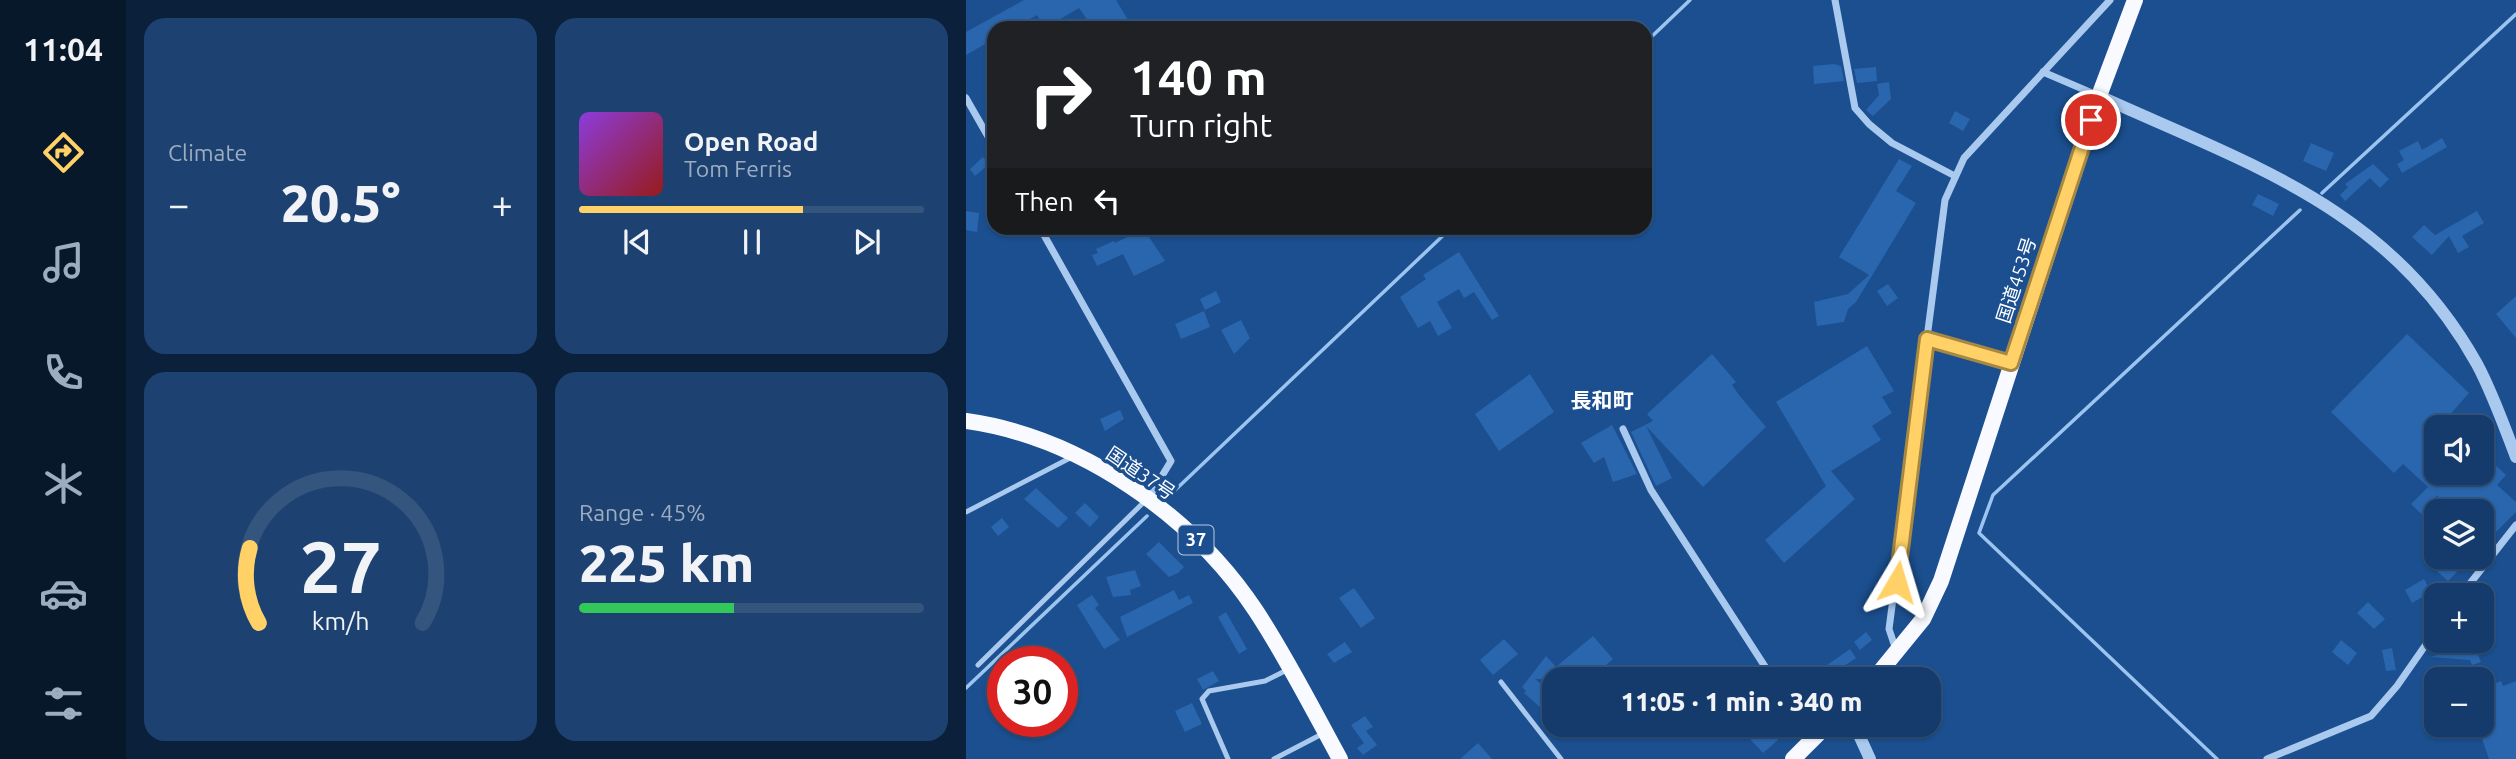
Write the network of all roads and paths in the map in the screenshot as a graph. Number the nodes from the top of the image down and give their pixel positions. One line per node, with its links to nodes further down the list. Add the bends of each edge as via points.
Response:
1 (1835, 0): 8 (street, via 1855,108 1892,144)
2 (2110, 0): 4 (street)
3 (2135, 0): 5 (highway, 国道453号)
4 (2043, 72): 5 (street); 8 (street, via 1991,125)
5 (2099, 96): 11 (highway, 国道453号); 15 (street, via 2303,190 2360,226 2451,323 2477,365)
6 (966, 98): 7 (street)
7 (987, 135)
8 (1953, 176): 10 (street, via 1939,236)
9 (1044, 235): 16 (street, via 1171,461)
10 (1927, 339): 11 (lane); 21 (street, via 1889,629)
11 (2011, 363): 21 (highway, 国道453号, via 1941,582 1923,619)
12 (966, 421): 14 (highway, 国道37号 / 37, via 1014,431)
13 (1623, 429): 23 (street, via 1651,491)
14 (1075, 455): 16 (highway, 国道37号 / 37); 17 (lane)
15 (2516, 457)
16 (1148, 499): 22 (lane); 25 (highway, 国道37号 / 37, via 1226,571 1256,611)
17 (966, 512)
18 (2516, 525): 19 (street)
19 (2471, 583)
20 (2424, 648): 38 (street, via 2371,716)
21 (1897, 653): 24 (highway, 国道453号)
22 (978, 665)
23 (1765, 667)
24 (1885, 667)
25 (1289, 669): 27 (highway, 国道37号 / 37); 32 (lane, via 1265,681 1209,691 1202,699)
26 (1501, 682): 35 (lane)
27 (1325, 732): 33 (lane); 34 (highway, 国道37号 / 37)
28 (1810, 737): 31 (street)
29 (1815, 737): 31 (highway)
30 (1860, 737): 37 (street)
31 (1812, 740): 36 (highway)
32 (1228, 759)
33 (1274, 759)
34 (1340, 759)
35 (1561, 759)
36 (1793, 759)
37 (1870, 759)
38 (2267, 759)

